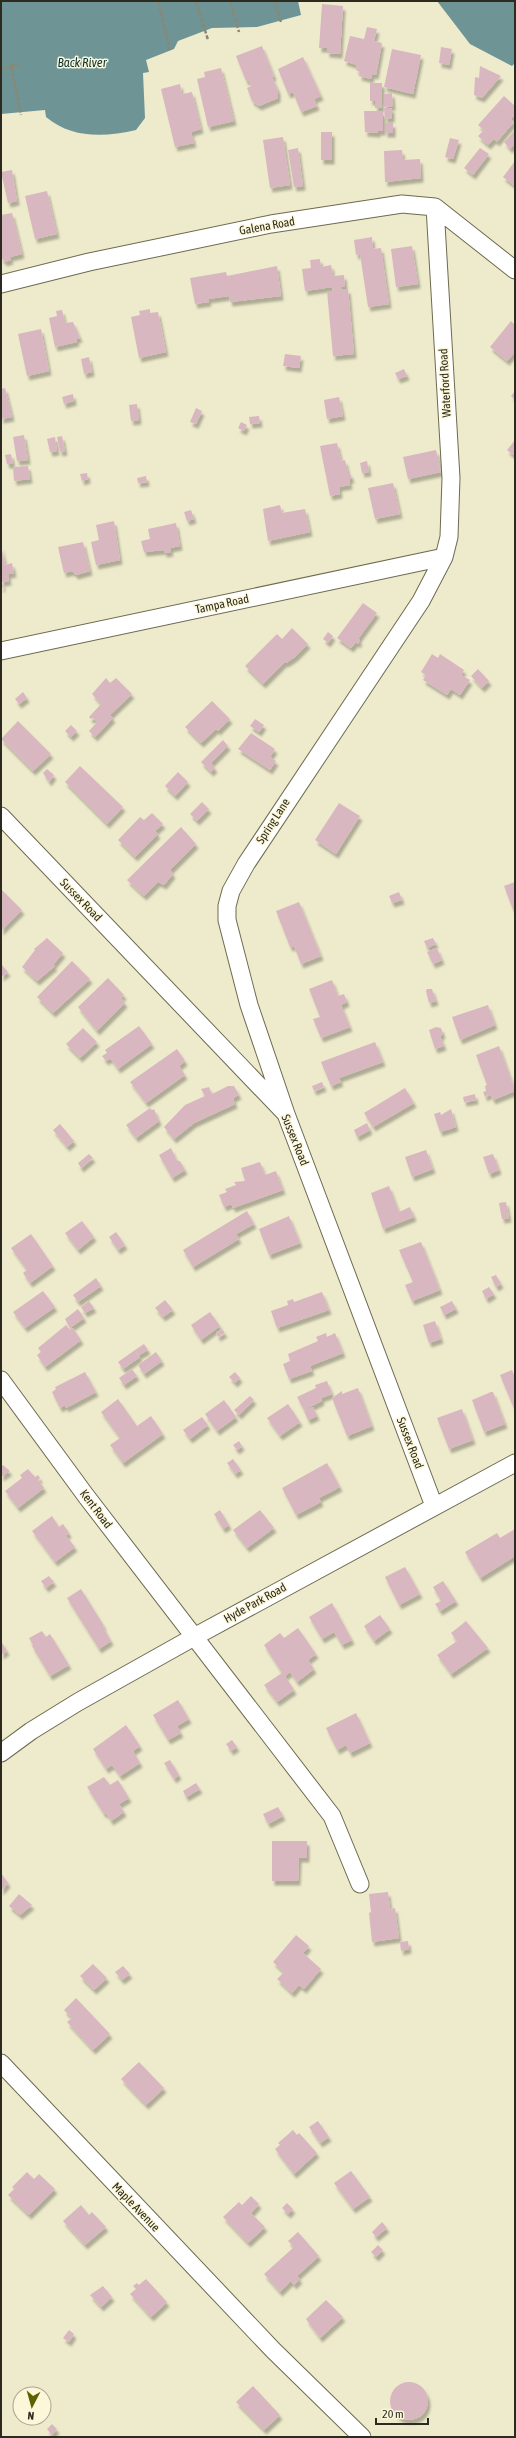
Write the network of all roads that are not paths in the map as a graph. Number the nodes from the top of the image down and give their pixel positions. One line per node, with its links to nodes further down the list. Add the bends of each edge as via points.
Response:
1 (435, 207): 2 (street); 3 (street, Galena Road, via 402,204 271,224 89,262); 4 (street, Waterford Road, via 451,478 451,516)
2 (515, 270)
3 (1, 284)
4 (444, 557): 5 (street, Tampa Road); 7 (street, Spring Lane, via 421,601 296,786 231,890 227,920 249,1005)
5 (1, 651)
6 (1, 816): 7 (street, Sussex Road)
7 (286, 1114): 10 (street, Sussex Road)
8 (1, 1380): 11 (street, Kent Road)
9 (515, 1462): 10 (street, Hyde Park Road)
10 (434, 1506): 11 (street, Hyde Park Road)
11 (194, 1637): 12 (street, Hyde Park Road, via 65,1710); 13 (street, Kent Road, via 332,1816)
12 (1, 1753)
13 (360, 1884)
14 (1, 2063): 15 (street, Maple Avenue, via 273,2350)
15 (362, 2437)

